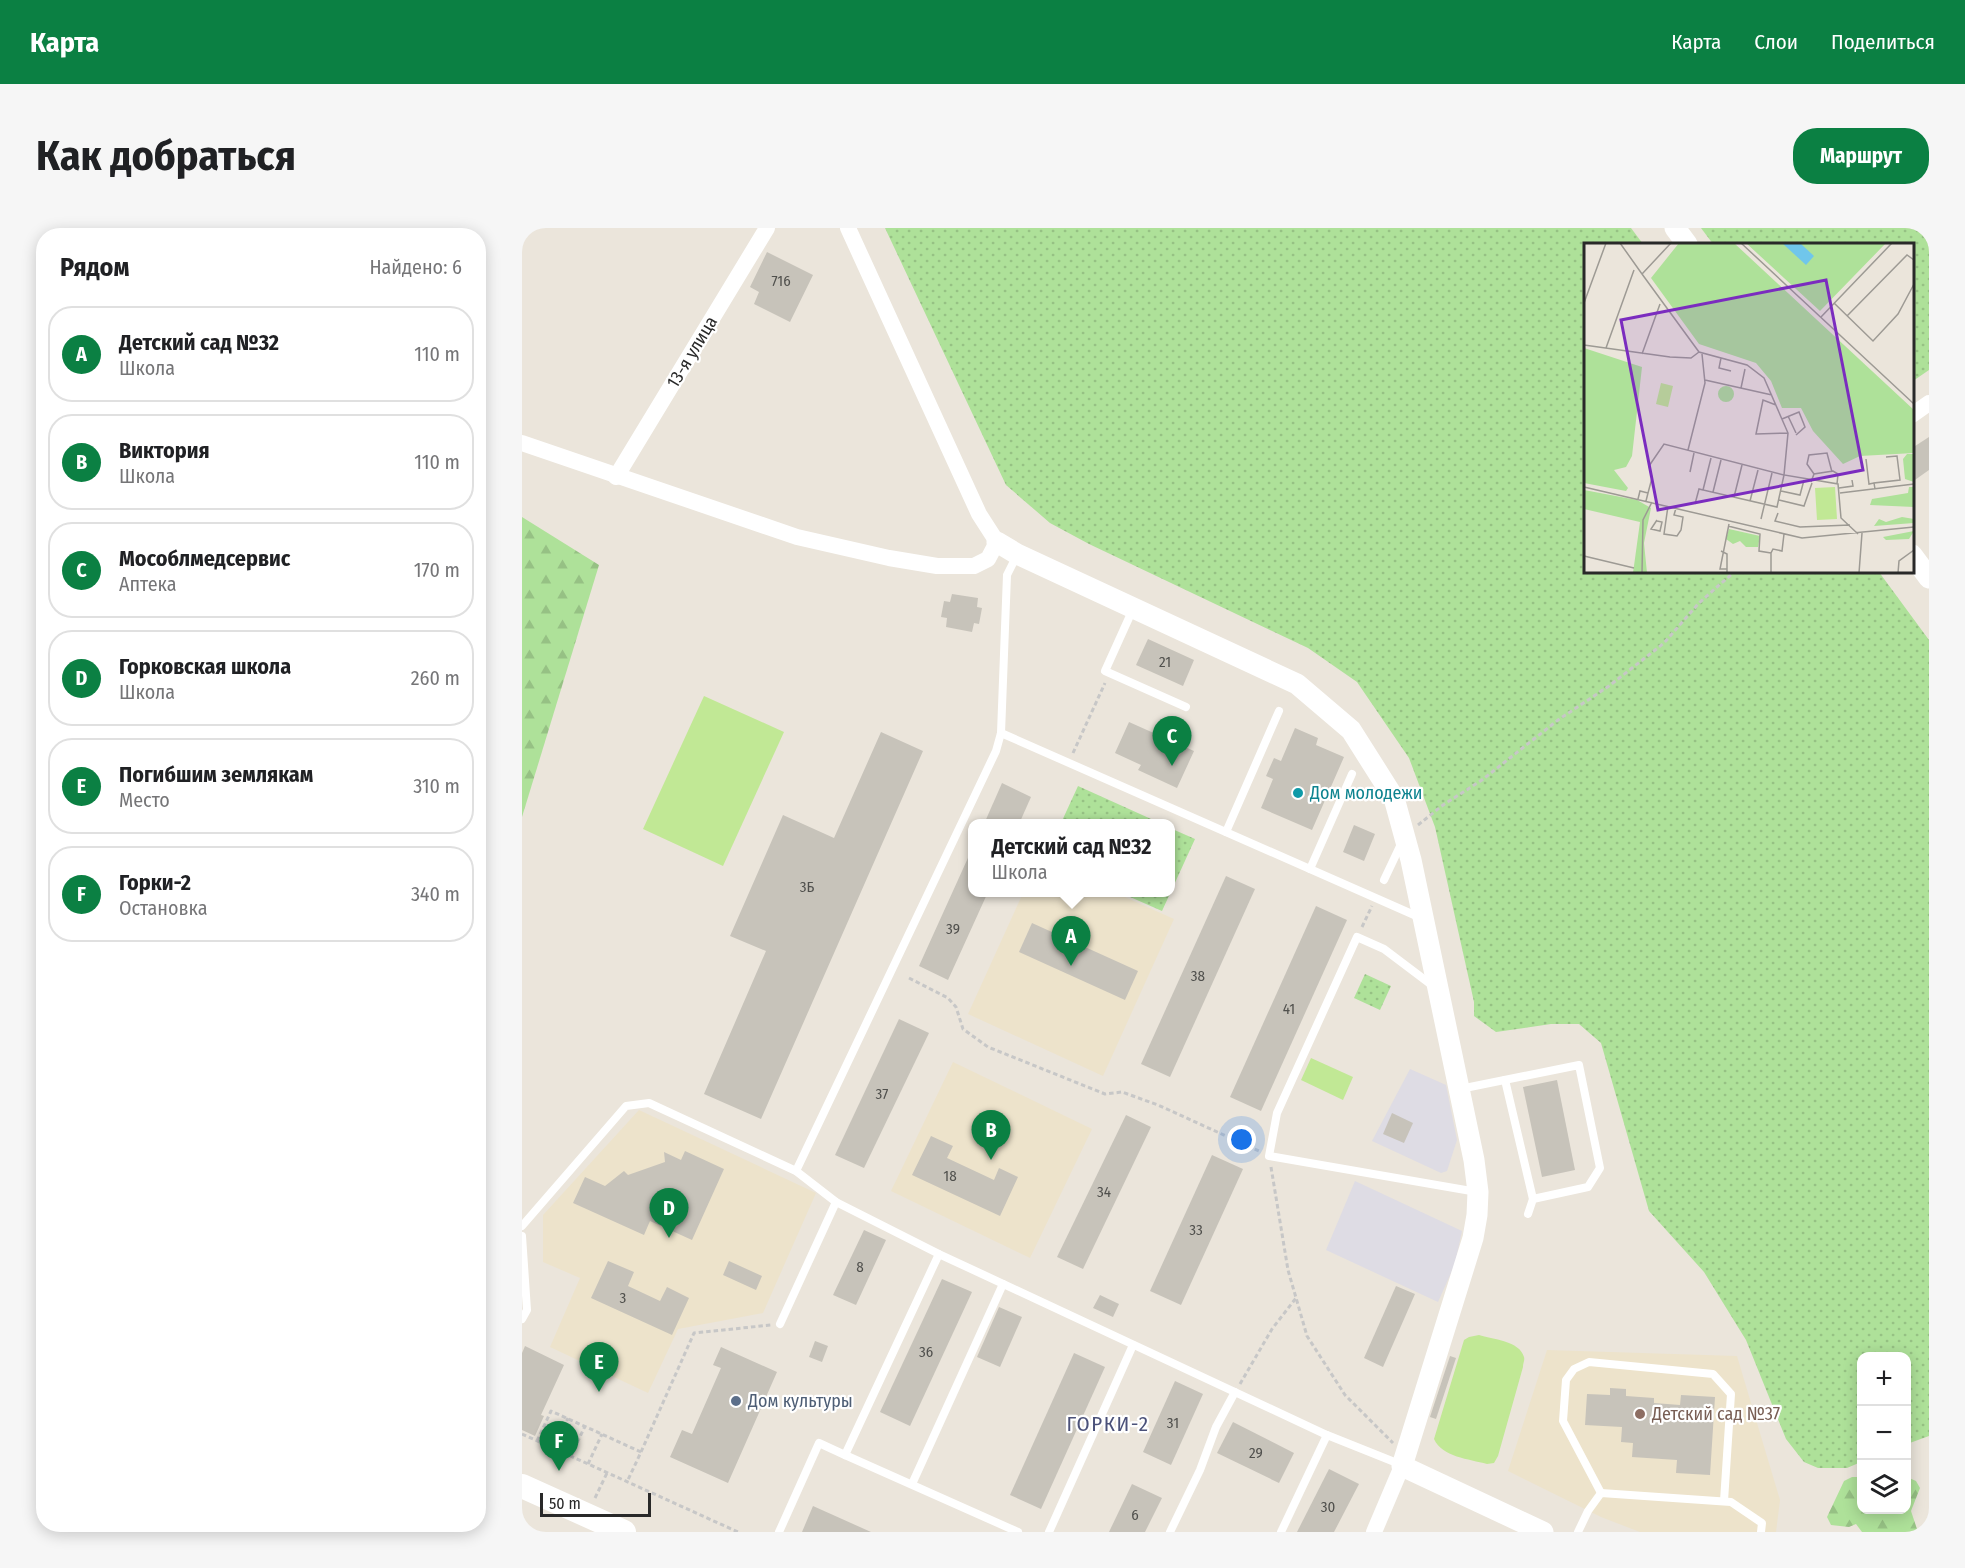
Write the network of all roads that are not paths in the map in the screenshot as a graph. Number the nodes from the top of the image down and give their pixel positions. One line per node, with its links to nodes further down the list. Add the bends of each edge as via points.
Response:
1 (767, 228): 8 (street, 13-я улица)
2 (848, 228): 9 (street, via 979,514)
3 (1675, 228): 4 (street)
4 (1686, 243)
5 (1929, 403): 6 (street)
6 (1914, 414)
7 (522, 443): 8 (street)
8 (616, 477): 9 (street, via 797,537 937,566 974,566 988,559)
9 (998, 542): 10 (street)
10 (1017, 554): 13 (street); 16 (lane, via 1007,575)
11 (1914, 558): 12 (street)
12 (1929, 578)
13 (1133, 608): 14 (lane, via 1106,671); 19 (street, via 1297,684 1351,730 1394,798)
14 (1186, 707)
15 (1279, 711): 18 (lane)
16 (1001, 733): 18 (lane); 26 (lane, via 996,752)
17 (1352, 774): 20 (lane)
18 (1226, 832): 20 (lane)
19 (1404, 836): 21 (lane); 22 (street)
20 (1310, 869): 22 (lane)
21 (1384, 880)
22 (1424, 920): 23 (street)
23 (1439, 990): 25 (street); 27 (lane, via 1384,949 1357,937 1277,1113 1269,1156)
24 (1505, 1080): 25 (lane); 28 (lane); 28 (lane, via 1579,1065 1600,1168 1588,1187)
25 (1460, 1089): 27 (street)
26 (795, 1172): 29 (lane); 31 (lane, via 649,1103 626,1106)
27 (1478, 1192): 41 (street, via 1468,1258)
28 (1533, 1199): 30 (lane)
29 (836, 1202): 33 (lane); 36 (lane)
30 (1528, 1214)
31 (522, 1226)
32 (522, 1236): 35 (lane, via 527,1310)
33 (939, 1254): 34 (lane); 40 (lane)
34 (1003, 1284): 37 (lane); 42 (lane)
35 (522, 1319)
36 (780, 1324)
37 (1133, 1345): 38 (lane); 50 (lane)
38 (1235, 1392): 39 (lane); 51 (lane)
39 (1327, 1435): 41 (lane); 52 (lane)
40 (845, 1455): 42 (lane); 48 (lane, via 819,1443)
41 (1405, 1458): 46 (street); 53 (street)
42 (912, 1485): 49 (lane)
43 (522, 1486): 47 (main road)
44 (1601, 1493): 45 (lane); 45 (lane, via 1563,1421 1566,1380 1574,1369 1589,1362 1713,1374 1731,1394); 55 (lane)
45 (1724, 1501): 56 (lane, via 1762,1522)
46 (1521, 1527): 54 (street)
47 (624, 1532)
48 (779, 1532)
49 (1018, 1532)
50 (1049, 1532)
51 (1170, 1532)
52 (1281, 1532)
53 (1374, 1532)
54 (1543, 1532)
55 (1578, 1532)
56 (1761, 1532)

